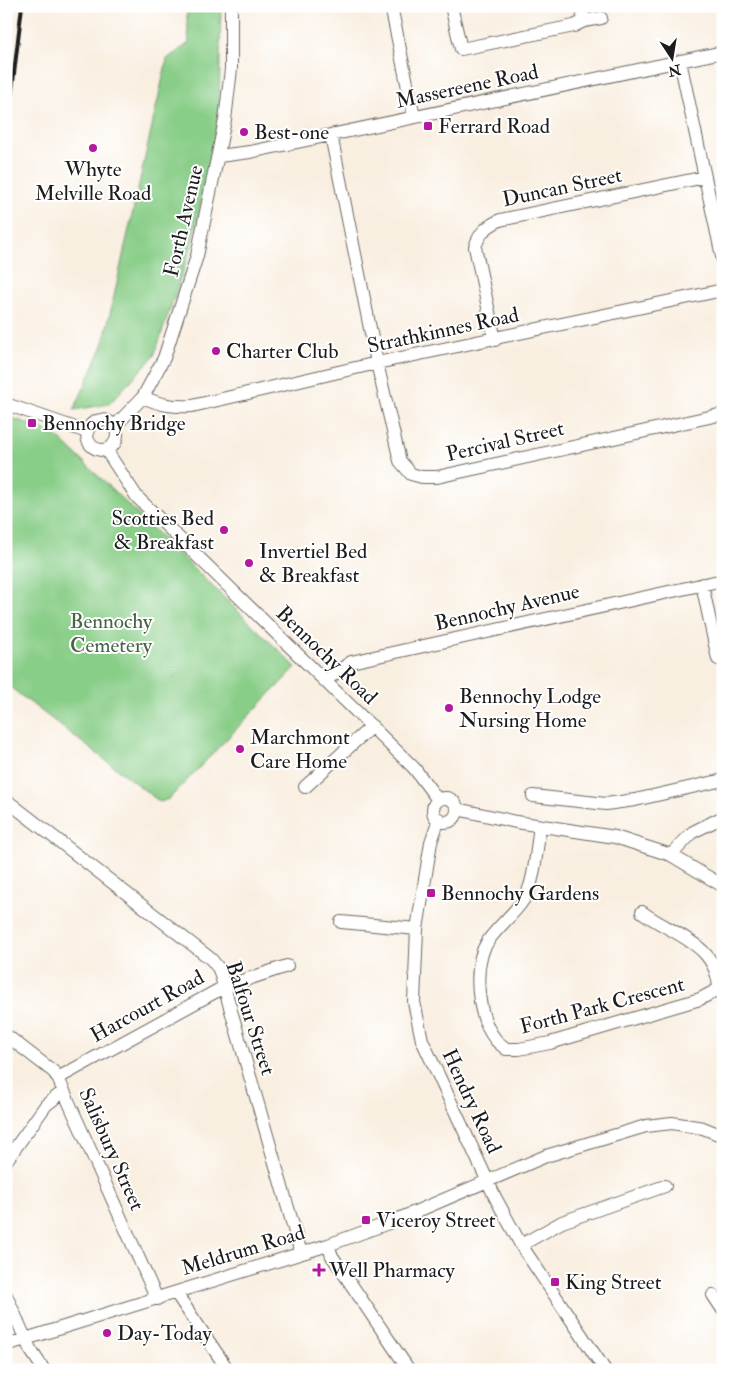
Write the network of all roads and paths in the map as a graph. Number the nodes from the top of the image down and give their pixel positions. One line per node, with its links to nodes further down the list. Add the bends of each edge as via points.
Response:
1 (231, 6): 11 (street, Forth Avenue, via 231,70)
2 (391, 6): 9 (street)
3 (451, 6): 6 (street, via 461,49 574,26)
4 (581, 6): 6 (street)
5 (601, 18): 6 (street)
6 (584, 21)
7 (723, 52): 8 (street, Massereene Road)
8 (680, 61): 9 (street, Massereene Road); 12 (street)
9 (414, 117): 10 (street, Massereene Road)
10 (331, 135): 11 (street, Massereene Road); 16 (street, Percival Street)
11 (219, 156): 17 (street, Forth Avenue, via 184,300 164,358)
12 (705, 177): 13 (street); 15 (street, Duncan Street, via 500,220 488,226 479,234 475,247)
13 (723, 262)
14 (723, 290): 15 (street, Strathkinnes Road)
15 (495, 340): 16 (street, Strathkinnes Road)
16 (377, 363): 17 (street, Strathkinnes Road, via 192,406 173,407); 19 (street, Percival Street, via 400,461 411,474 422,477 437,477)
17 (142, 397): 20 (street, Forth Avenue)
18 (6, 404): 21 (street)
19 (723, 414)
20 (115, 426): 21 (street, via 105,420 98,421); 22 (street, via 117,441)
21 (87, 432): 22 (street, via 93,448)
22 (106, 450): 26 (street, Bennochy Road, via 137,497)
23 (723, 580): 24 (street, Bennochy Avenue)
24 (702, 584): 25 (street); 26 (street, Bennochy Avenue, via 351,662)
25 (718, 659)
26 (325, 680): 27 (street, Bennochy Road)
27 (372, 726): 29 (street); 32 (street, Bennochy Road, via 414,768)
28 (723, 780): 30 (street, via 606,804)
29 (305, 786)
30 (533, 796)
31 (6, 800): 43 (street, Balfour Street, via 211,959 219,969)
32 (438, 800): 33 (street, via 452,800); 35 (street, via 434,810)
33 (457, 809): 35 (street, via 453,819); 36 (street)
34 (723, 816): 37 (street, via 693,832)
35 (439, 819): 41 (street, Hendry Road, via 431,842)
36 (540, 826): 37 (street, via 615,838); 39 (street, Forth Park Crescent, via 530,887 520,904 487,942 478,969 478,990 494,1039 506,1049 550,1043 700,999 719,989 709,956)
37 (671, 855): 38 (street)
38 (723, 886)
39 (642, 912)
40 (341, 922): 41 (street)
41 (417, 929): 49 (street, Hendry Road, via 414,1002 422,1040)
42 (287, 966): 43 (street, Harcourt Road)
43 (224, 987): 45 (street, Harcourt Road); 53 (street, Balfour Street)
44 (6, 1035): 45 (street, Salisbury Street)
45 (56, 1075): 46 (street, Salisbury Street)
46 (64, 1091): 48 (street, via 46,1105); 57 (street, Salisbury Street)
47 (723, 1136): 49 (street, Meldrum Road, via 703,1128 672,1124 646,1126 546,1156)
48 (6, 1161)
49 (487, 1180): 51 (street, Meldrum Road, via 394,1221); 52 (street, Hendry Road)
50 (665, 1186): 52 (street, via 562,1222)
51 (328, 1245): 53 (street, Meldrum Road); 64 (street, via 332,1256)
52 (521, 1245): 65 (street, Hendry Road)
53 (301, 1253): 54 (street, Meldrum Road)
54 (176, 1293): 57 (street, Meldrum Road); 63 (street)
55 (713, 1295): 58 (street)
56 (6, 1296): 59 (street)
57 (157, 1299): 59 (street, Meldrum Road)
58 (723, 1310)
59 (26, 1339): 60 (street, Meldrum Road); 62 (street)
60 (6, 1345)
61 (723, 1366): 66 (street)
62 (44, 1370)
63 (228, 1370)
64 (409, 1370)
65 (605, 1370)
66 (718, 1370)

